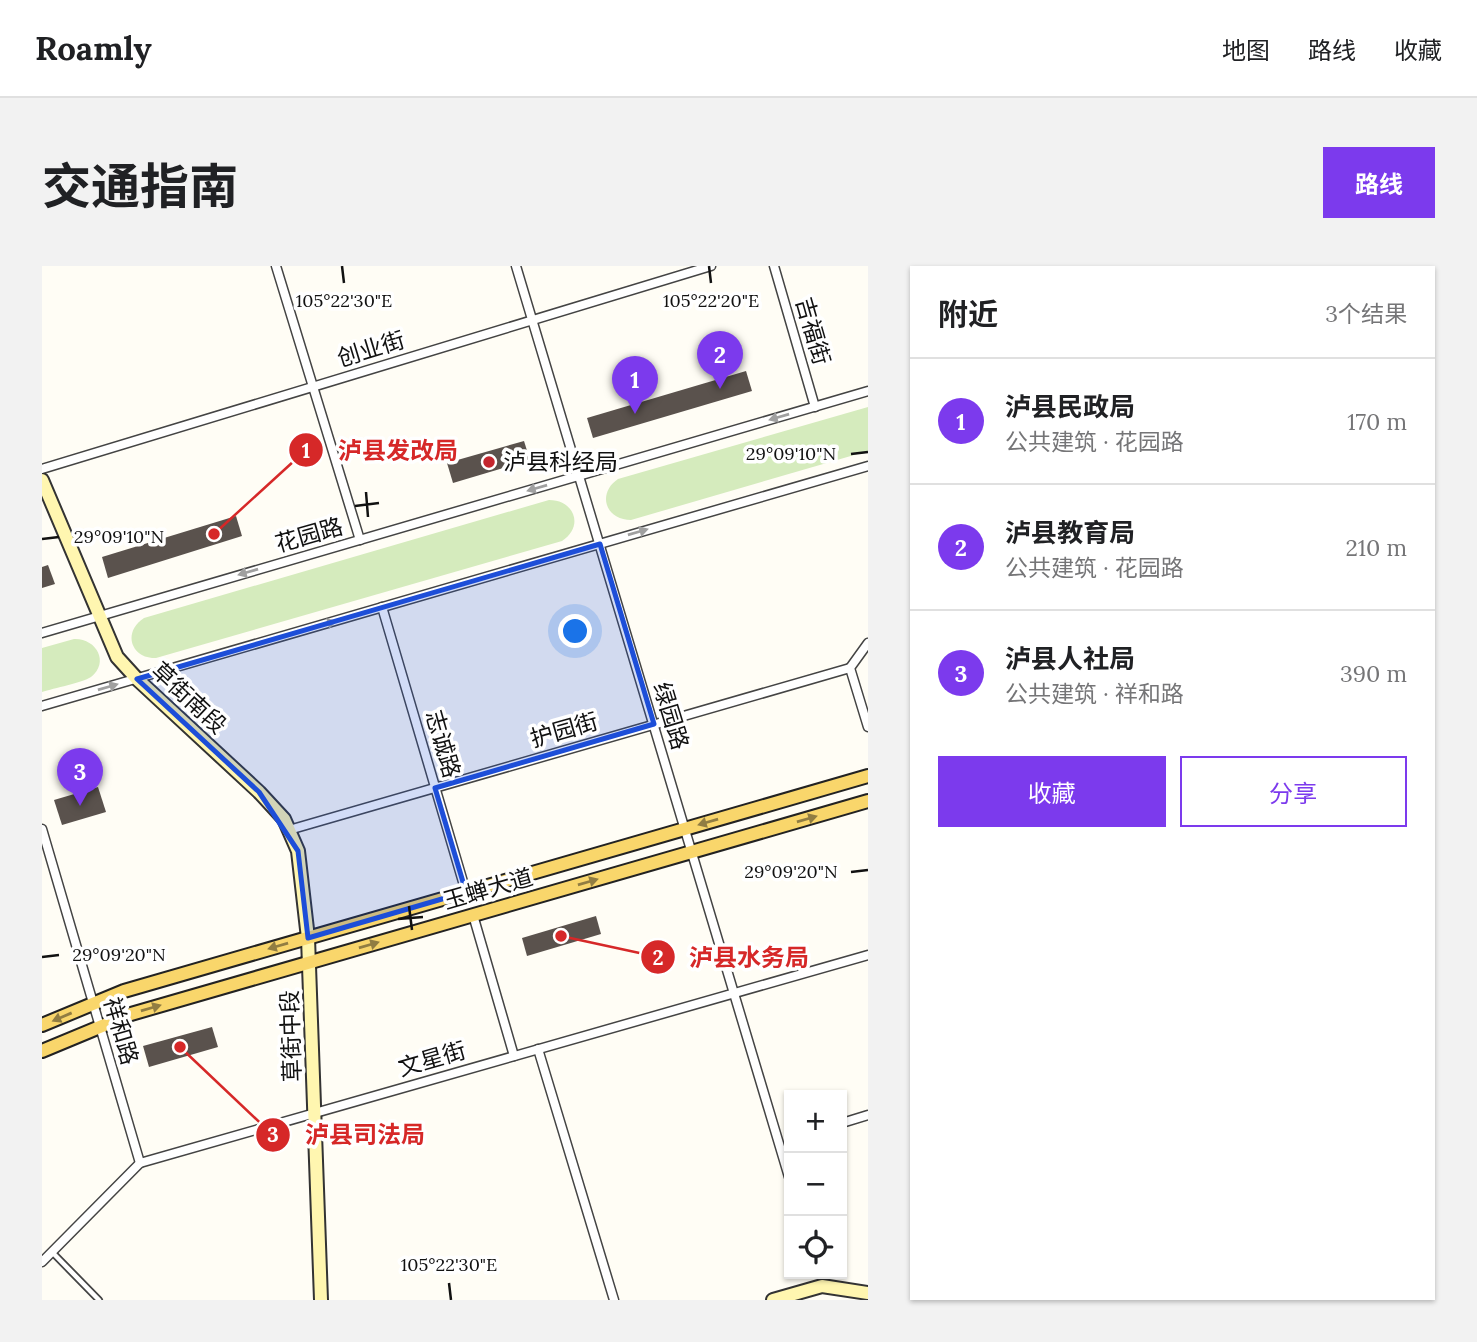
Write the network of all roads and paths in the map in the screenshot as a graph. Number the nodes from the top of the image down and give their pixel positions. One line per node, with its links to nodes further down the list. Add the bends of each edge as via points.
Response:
1 (276, 266): 6 (street)
2 (516, 266): 5 (street, 绿园路)
3 (711, 266): 5 (street, 创业街)
4 (774, 266): 8 (street, 吉福街)
5 (533, 320): 6 (street, 创业街); 11 (street, 绿园路)
6 (313, 386): 10 (street, 创业街); 13 (street)
7 (868, 391): 8 (street, 花园路)
8 (814, 407): 11 (street, 花园路, one-way to 11)
9 (868, 466): 14 (street, one-way to 9)
10 (42, 469)
11 (579, 475): 13 (street, 花园路, one-way to 13); 14 (street, 绿园路)
12 (42, 480): 16 (main road, 草街南段)
13 (360, 540): 16 (street, 花园路, one-way to 16)
14 (600, 544): 15 (street); 22 (street, 绿园路)
15 (382, 607): 20 (street, one-way to 15); 25 (street, 志诚路)
16 (100, 616): 17 (street, 花园路); 20 (main road, 草街南段, via 117,657)
17 (42, 633)
18 (868, 643): 19 (street)
19 (850, 668): 22 (street, 护园街); 23 (street)
20 (137, 679): 21 (street, one-way to 20); 29 (main road, 草街南段, via 259,792)
21 (42, 706)
22 (654, 724): 25 (street, 护园街); 28 (street, 绿园路)
23 (868, 727)
24 (868, 776): 28 (main road, 玉蝉大道, one-way to 28)
25 (435, 788): 29 (street, 护园街); 31 (street, 志诚路)
26 (868, 801): 30 (main road, 玉蝉大道, one-way to 26)
27 (42, 829): 37 (street, 祥和路)
28 (685, 829): 30 (street, 绿园路); 31 (main road, 玉蝉大道)
29 (289, 830): 33 (main road, 草街南段, via 298,851)
30 (692, 852): 32 (main road, 玉蝉大道, one-way to 30); 36 (street, 绿园路)
31 (466, 892): 33 (main road, 玉蝉大道)
32 (473, 915): 35 (main road, 玉蝉大道, one-way to 32); 42 (street)
33 (309, 938): 35 (main road, 草街中段); 37 (main road, 玉蝉大道, one-way to 37)
34 (868, 955): 36 (street, 文星街)
35 (309, 962): 39 (main road, 玉蝉大道, one-way to 35); 43 (main road, 草街中段)
36 (734, 993): 40 (street, 文星街); 47 (street, 绿园路)
37 (93, 1004): 38 (main road, 玉蝉大道, one-way to 38); 39 (street, 祥和路)
38 (42, 1025)
39 (100, 1027): 41 (main road, 玉蝉大道); 49 (street, 祥和路)
40 (538, 1049): 42 (street, 文星街); 56 (street)
41 (42, 1051)
42 (514, 1056): 43 (street, 文星街)
43 (314, 1113): 49 (street, 文星街); 55 (main road, 草街中段)
44 (868, 1115): 45 (street)
45 (847, 1121)
46 (784, 1140): 47 (street)
47 (779, 1142): 48 (street, 绿园路)
48 (784, 1160)
49 (140, 1163): 50 (street, 文星街)
50 (52, 1252): 51 (street, 文星街); 54 (lane)
51 (42, 1262)
52 (820, 1280): 53 (main road); 57 (main road)
53 (868, 1293)
54 (99, 1300)
55 (321, 1300)
56 (614, 1300)
57 (773, 1300)

